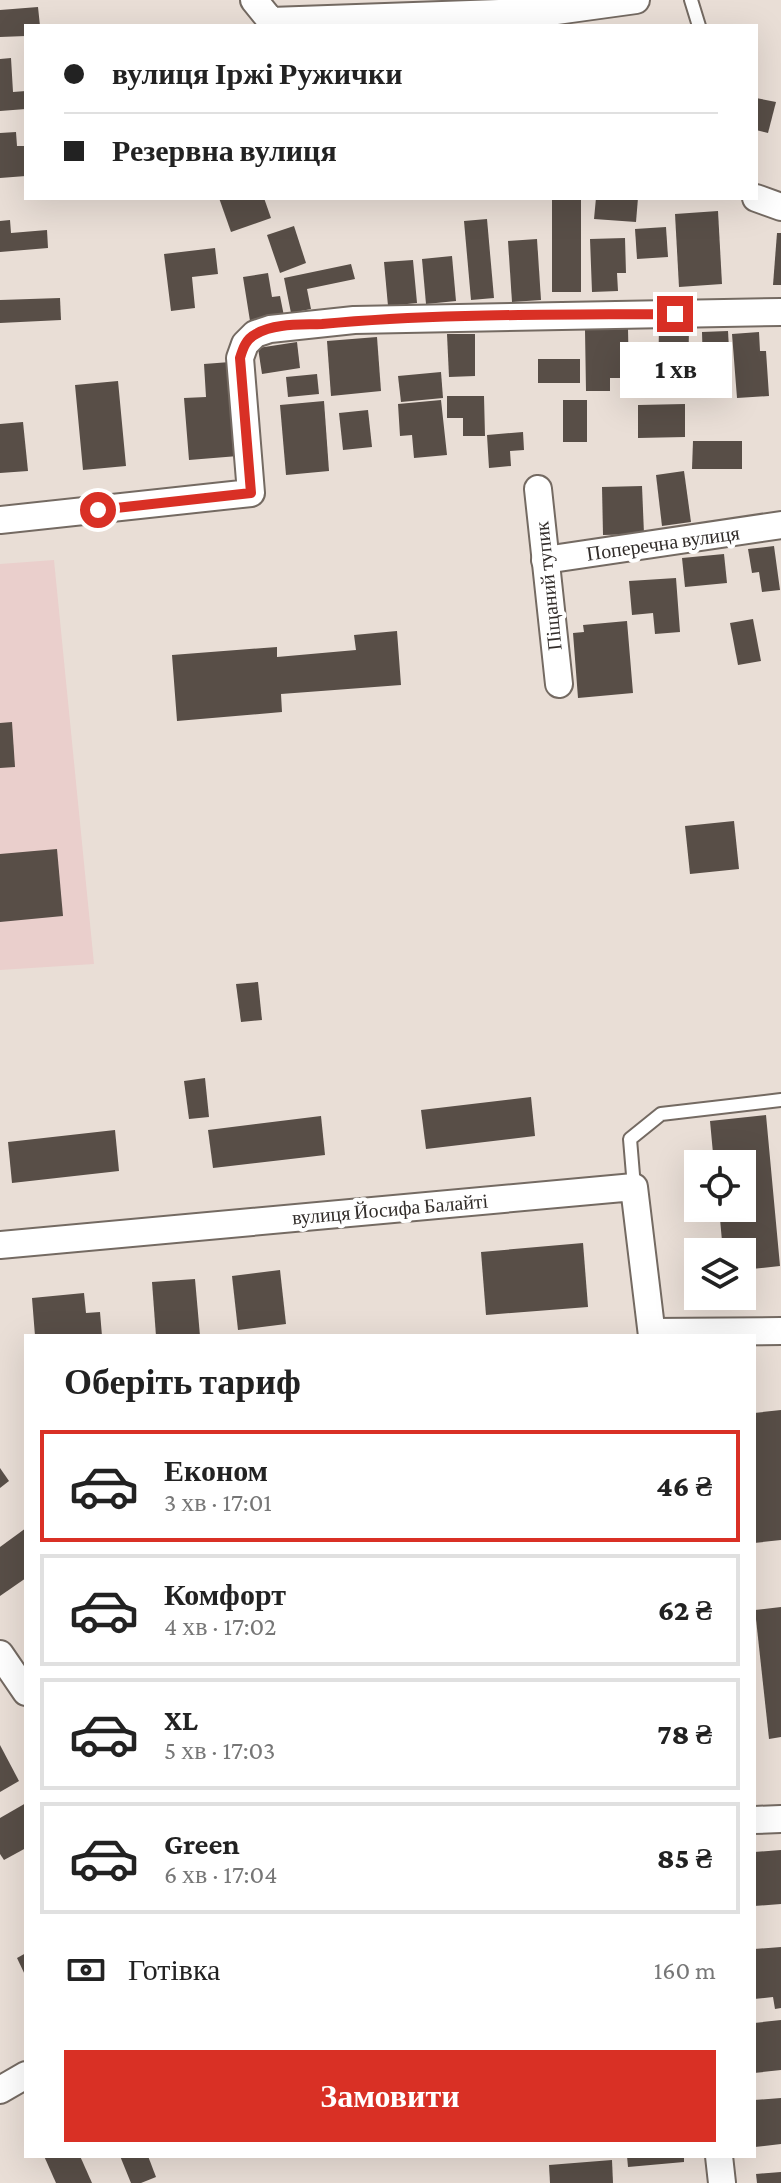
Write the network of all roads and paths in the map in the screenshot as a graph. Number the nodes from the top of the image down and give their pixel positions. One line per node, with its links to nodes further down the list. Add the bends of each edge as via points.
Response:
1 (254, 0): 4 (street, via 271,21)
2 (636, 0): 4 (street)
3 (691, 0): 5 (lane)
4 (557, 12)
5 (698, 24)
6 (758, 199): 7 (street)
7 (781, 207)
8 (781, 312): 10 (street, via 354,320 270,329 255,334 240,358 251,493)
9 (538, 489): 12 (street, Піщаний тупик)
10 (0, 520)
11 (781, 525): 12 (street, Поперечна вулиця)
12 (545, 560): 13 (street, Піщаний тупик)
13 (559, 684)
14 (781, 1100): 15 (lane, via 661,1114 630,1139)
15 (634, 1187): 16 (street, вулиця Йосифа Балайті); 18 (street)
16 (0, 1245)
17 (781, 1331): 18 (street)
18 (652, 1334)
19 (0, 1654): 20 (street)
20 (24, 1689)
21 (781, 1819): 22 (street)
22 (756, 1820)
23 (24, 2076): 24 (street)
24 (0, 2090)
25 (719, 2158): 26 (street)
26 (722, 2183)

